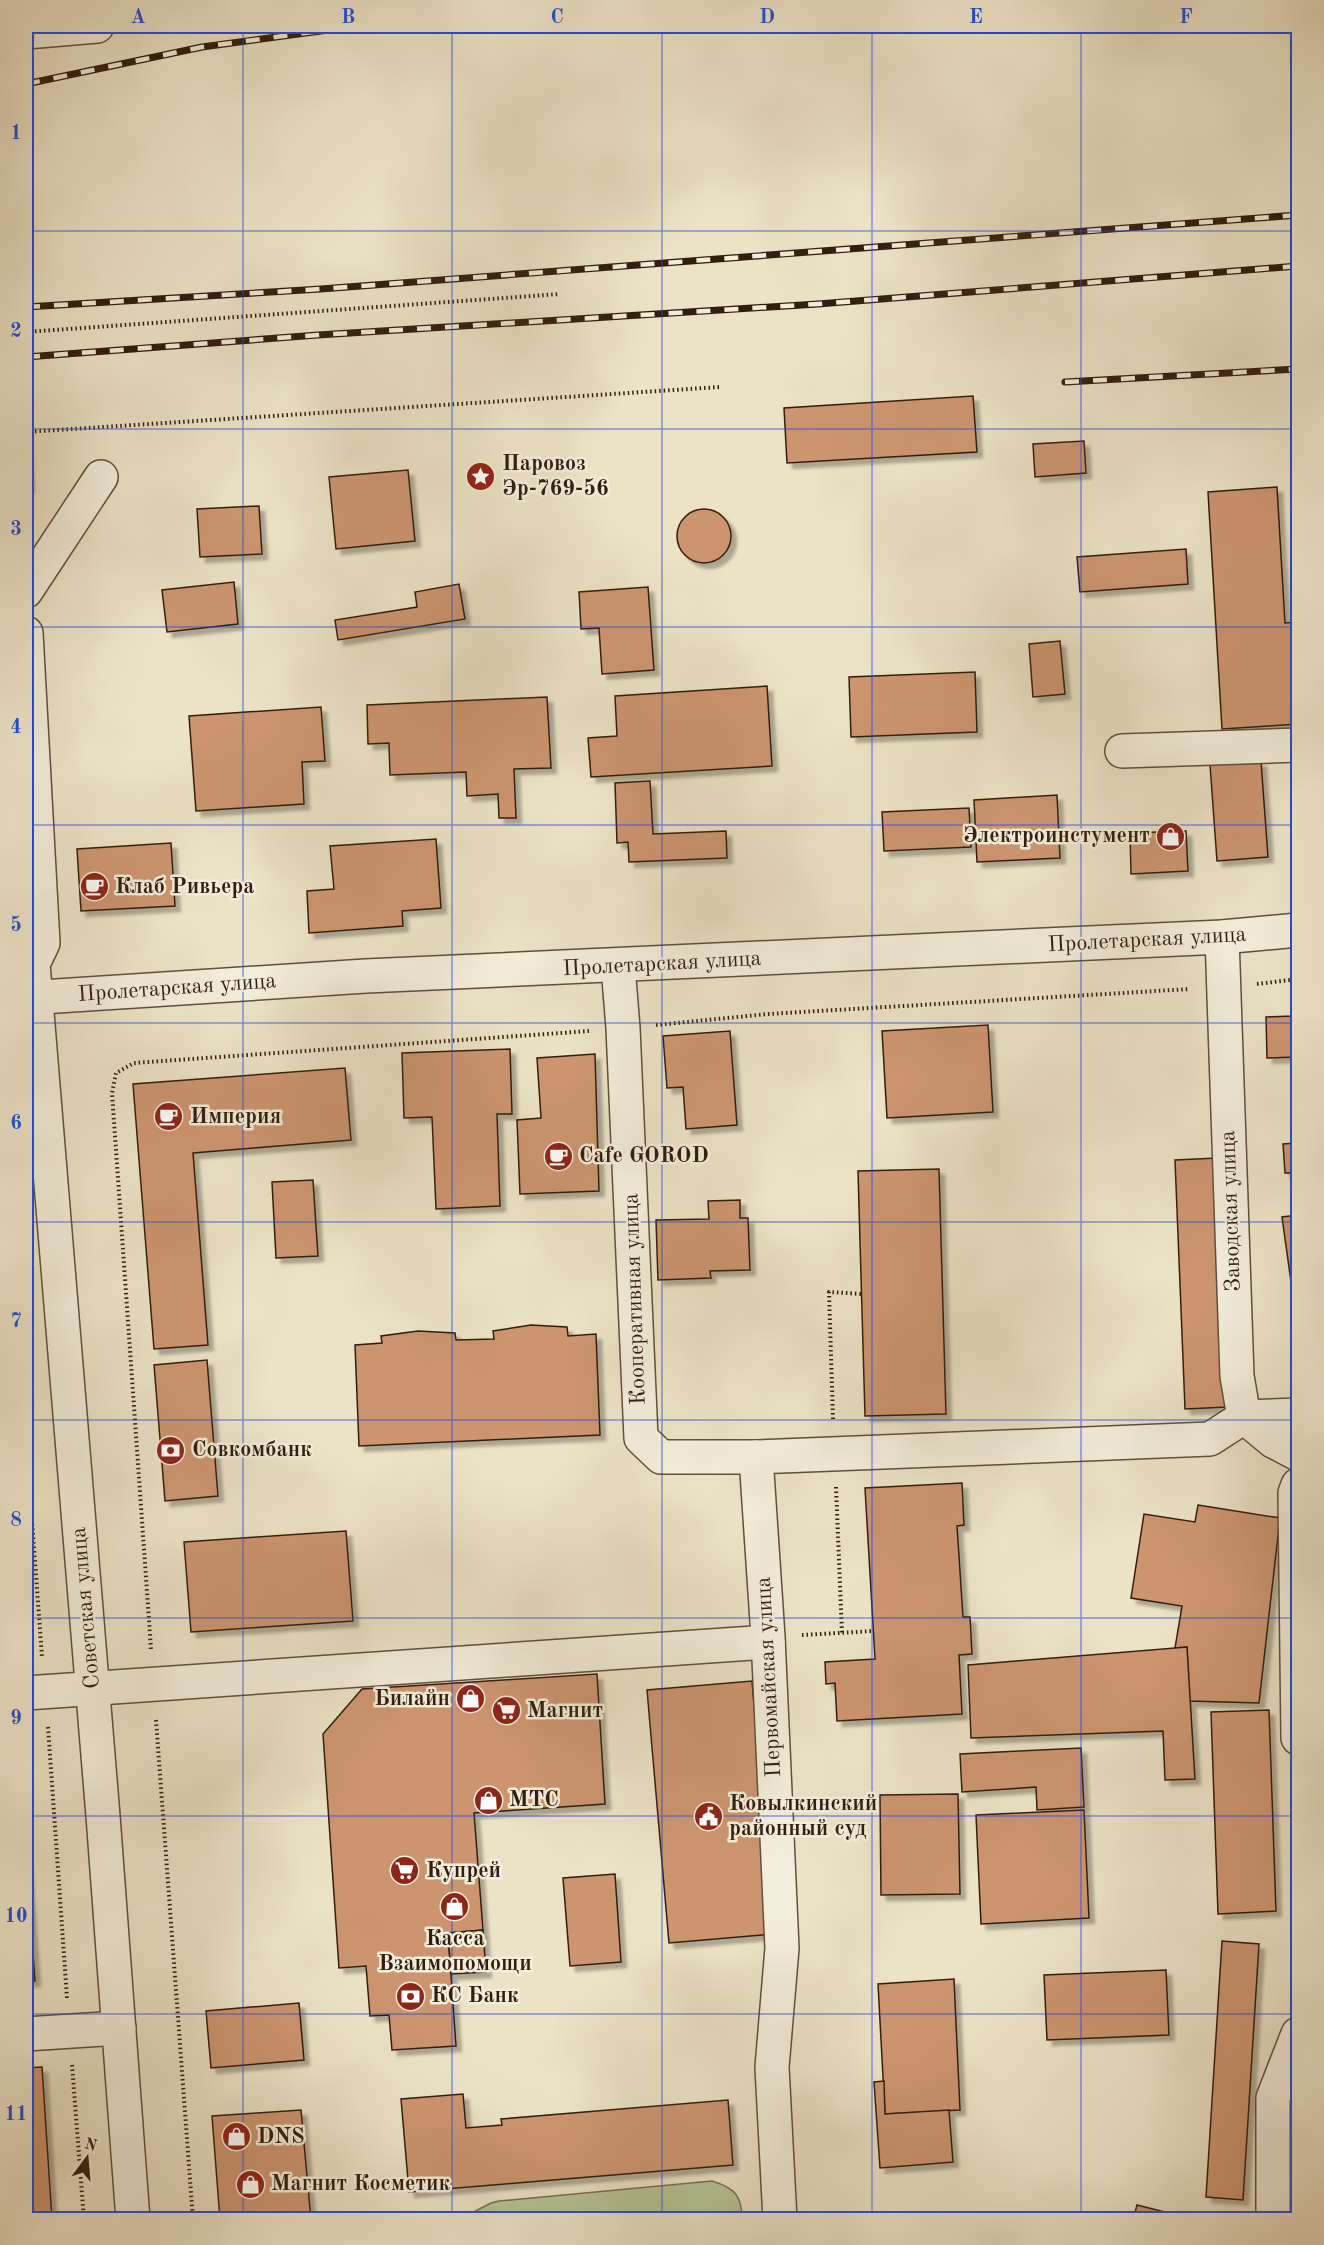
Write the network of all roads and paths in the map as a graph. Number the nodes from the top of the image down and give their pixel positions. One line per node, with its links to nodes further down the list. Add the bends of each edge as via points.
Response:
1 (97, 26): 2 (street)
2 (30, 30)
3 (560, 294): 4 (path)
4 (26, 332)
5 (720, 387): 6 (path)
6 (26, 432)
7 (101, 477): 8 (street)
8 (26, 591)
9 (26, 633): 12 (street, Советская улица)
10 (1299, 745): 11 (street)
11 (1122, 751)
12 (30, 789): 18 (street, Советская улица, via 43,943 33,964)
13 (1299, 930): 14 (street, Пролетарская улица)
14 (1222, 937): 15 (street, Пролетарская улица); 17 (street, Заводская улица)
15 (618, 966): 18 (street, Пролетарская улица, via 366,976); 19 (street, Кооперативная улица)
16 (1299, 980): 17 (path)
17 (1224, 987): 19 (path, via 768,1014); 21 (street, Заводская улица, via 1237,1376)
18 (31, 998): 29 (street, Советская улица)
19 (623, 1028): 24 (street, Кооперативная улица, via 641,1438 661,1457); 28 (path, via 134,1063 116,1073 112,1093)
20 (1299, 1415): 21 (street)
21 (1244, 1418): 23 (street, via 1273,1441); 24 (street, Кооперативная улица, via 1210,1439)
22 (26, 1439): 30 (path)
23 (1299, 1454)
24 (756, 1457): 27 (street, Первомайская улица)
25 (1299, 1485): 31 (street, via 1295,1493)
26 (873, 1630): 27 (path)
27 (768, 1640): 28 (street); 39 (street, Первомайская улица, via 782,1948 772,2067)
28 (153, 1683): 29 (street); 38 (path)
29 (92, 1688): 30 (street); 32 (street, Советская улица)
30 (35, 1692): 33 (path)
31 (1299, 1738)
32 (119, 2028): 33 (street); 37 (street, Советская улица)
33 (70, 2031): 34 (street); 36 (path)
34 (26, 2034)
35 (1299, 2034): 40 (street, via 1273,2097)
36 (84, 2220)
37 (133, 2220)
38 (193, 2220)
39 (780, 2220)
40 (1273, 2220)

